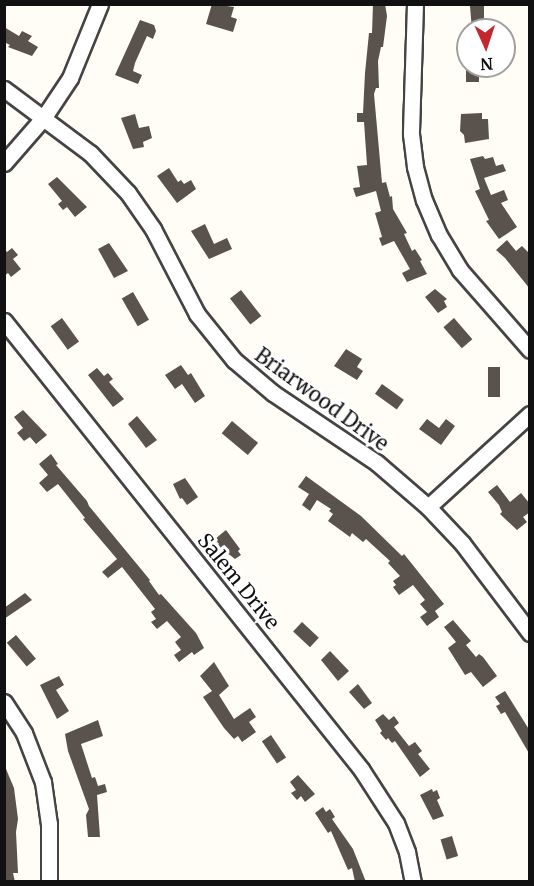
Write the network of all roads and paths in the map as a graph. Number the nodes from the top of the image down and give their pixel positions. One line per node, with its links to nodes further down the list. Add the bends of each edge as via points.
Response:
1 (100, 4): 4 (street, via 75,68)
2 (415, 4): 7 (street, via 411,134 424,200 452,258)
3 (4, 89): 4 (street, Briarwood Drive)
4 (44, 117): 5 (street); 9 (street, Briarwood Drive, via 95,158 128,193 153,229 197,314 234,360 273,393 377,464)
5 (4, 163)
6 (4, 321): 13 (street, Salem Drive, via 362,770 396,823)
7 (530, 350)
8 (530, 414): 9 (street)
9 (428, 507): 10 (street, Briarwood Drive, via 462,543)
10 (530, 633)
11 (4, 702): 12 (street, via 24,733 43,782 49,824)
12 (49, 882)
13 (413, 882)

